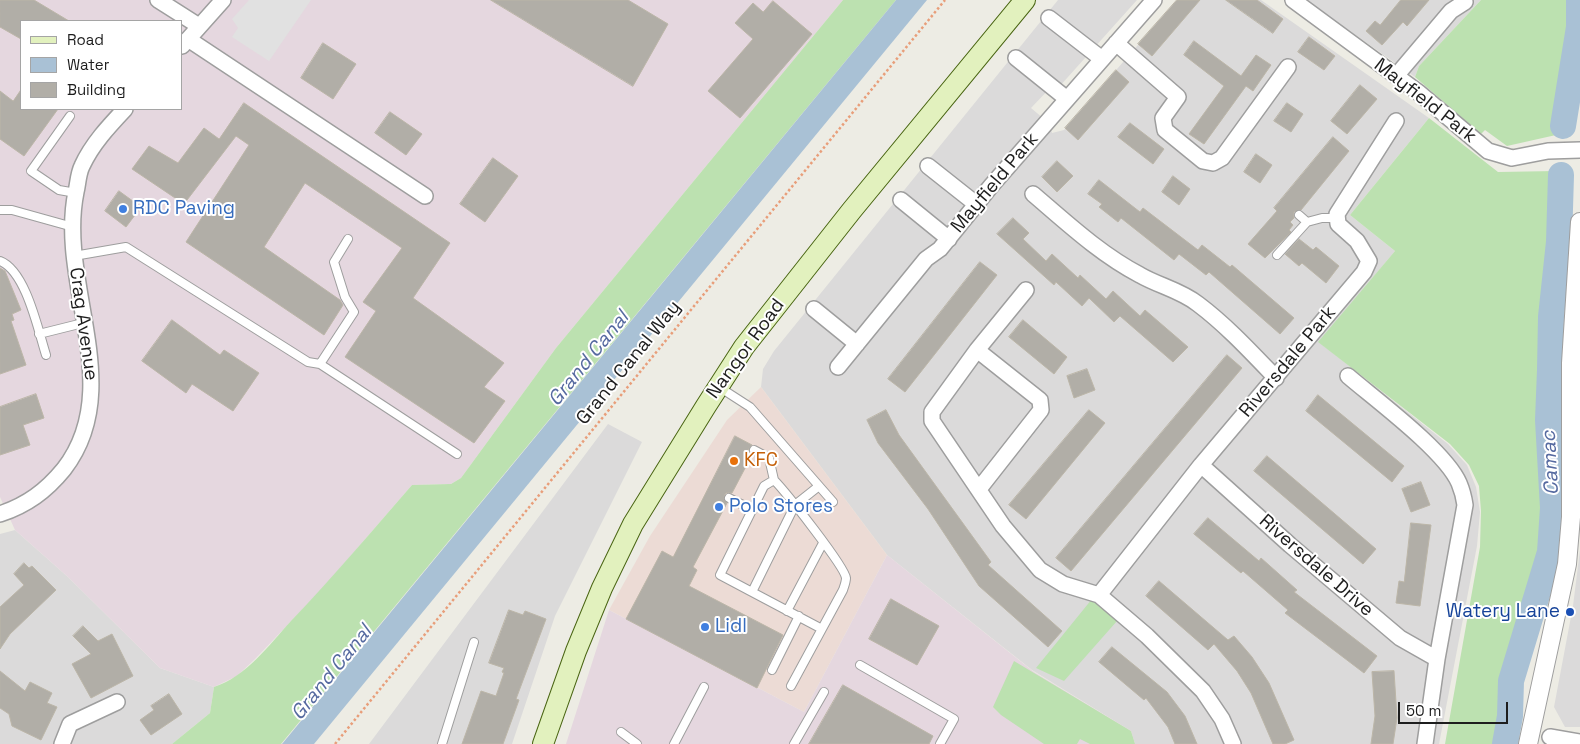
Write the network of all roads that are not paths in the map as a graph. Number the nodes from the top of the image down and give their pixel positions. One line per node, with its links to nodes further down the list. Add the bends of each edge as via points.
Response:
1 (158, 0): 8 (street)
2 (223, 0): 8 (street)
3 (1025, 0): 48 (main road, Nangor Road, via 852,210 744,347)
4 (1154, 0): 10 (street, Mayfield Park)
5 (1293, 0): 14 (street, Mayfield Park)
6 (1465, 1): 14 (street, via 1451,11)
7 (1049, 18): 12 (street)
8 (199, 26): 9 (street)
9 (185, 43): 23 (street)
10 (1116, 43): 12 (street, Mayfield Park); 13 (street, via 1178,97 1163,118 1165,130 1203,161 1213,163 1222,158)
11 (1016, 58): 15 (street)
12 (1102, 59): 15 (street, Mayfield Park)
13 (1288, 67)
14 (1396, 76): 19 (street, Mayfield Park, via 1488,150 1512,158)
15 (1067, 99): 25 (street, Mayfield Park)
16 (124, 110): 21 (street, Crag Avenue, via 102,135 81,167)
17 (70, 116): 21 (lane, via 31,171 58,190)
18 (1396, 121): 28 (street, via 1351,189)
19 (1576, 150)
20 (928, 166): 25 (street)
21 (76, 193): 31 (street, Crag Avenue)
22 (1033, 194): 47 (street, via 1111,257 1141,276 1171,287 1198,303)
23 (426, 196)
24 (901, 200): 32 (street)
25 (976, 204): 32 (street, Mayfield Park)
26 (0, 210): 31 (lane, via 12,210)
27 (1299, 215): 29 (lane)
28 (1337, 218): 29 (lane); 47 (street, Riversdale Park, via 1338,224 1357,241 1369,261 1364,272)
29 (1307, 222): 34 (lane)
30 (1580, 222): 86 (street, via 1571,363 1568,564)
31 (73, 226): 35 (street, Crag Avenue)
32 (949, 238): 41 (street, Mayfield Park, via 926,259)
33 (348, 239): 44 (lane, via 334,262 345,297 354,312)
34 (1277, 255)
35 (74, 256): 39 (street, Crag Avenue); 44 (lane, via 126,247 308,362)
36 (0, 261): 40 (lane, via 14,272 23,287)
37 (1026, 290): 42 (street)
38 (814, 309): 41 (street)
39 (83, 323): 40 (lane); 59 (street, Crag Avenue, via 92,386 86,430 68,463 46,489 21,507)
40 (39, 334): 43 (lane)
41 (857, 344): 45 (street, Mayfield Park)
42 (977, 350): 54 (street, via 932,412 932,421); 54 (street, via 1040,400 1041,410)
43 (46, 355)
44 (320, 364): 50 (lane)
45 (838, 367)
46 (1348, 376): 67 (street, via 1435,451 1460,483 1465,505)
47 (1276, 378): 51 (street, Riversdale Park)
48 (719, 387): 53 (lane, via 750,407); 79 (main road, Nangor Road, via 633,524 576,651)
49 (754, 450): 52 (lane, via 769,458)
50 (457, 454)
51 (1201, 465): 62 (street, Riversdale Park); 67 (street, Riversdale Drive, via 1400,638)
52 (774, 480): 57 (lane); 58 (lane, via 764,486)
53 (819, 486): 56 (lane); 57 (lane)
54 (979, 489): 62 (street, via 1040,570 1063,584)
55 (730, 498): 58 (lane)
56 (833, 502)
57 (796, 506): 60 (lane); 61 (lane)
58 (752, 510): 61 (lane, via 720,575)
59 (0, 514)
60 (823, 543): 63 (lane); 65 (lane, via 846,578)
61 (752, 592): 63 (lane)
62 (1099, 595): 84 (street, via 1203,691 1222,719)
63 (787, 611): 64 (lane)
64 (799, 616): 65 (lane); 69 (lane)
65 (822, 629): 70 (lane)
66 (474, 642): 78 (lane)
67 (1437, 659): 85 (street)
68 (860, 665): 83 (lane, via 954,718)
69 (772, 670)
70 (791, 686)
71 (704, 687): 81 (lane)
72 (824, 692): 82 (lane)
73 (117, 702): 77 (street, via 70,724)
74 (621, 732): 80 (lane)
75 (1550, 737): 76 (street)
76 (1580, 742)
77 (62, 744)
78 (442, 744)
79 (543, 744)
80 (637, 744)
81 (674, 744)
82 (794, 744)
83 (940, 744)
84 (1232, 744)
85 (1425, 744)
86 (1528, 744)

